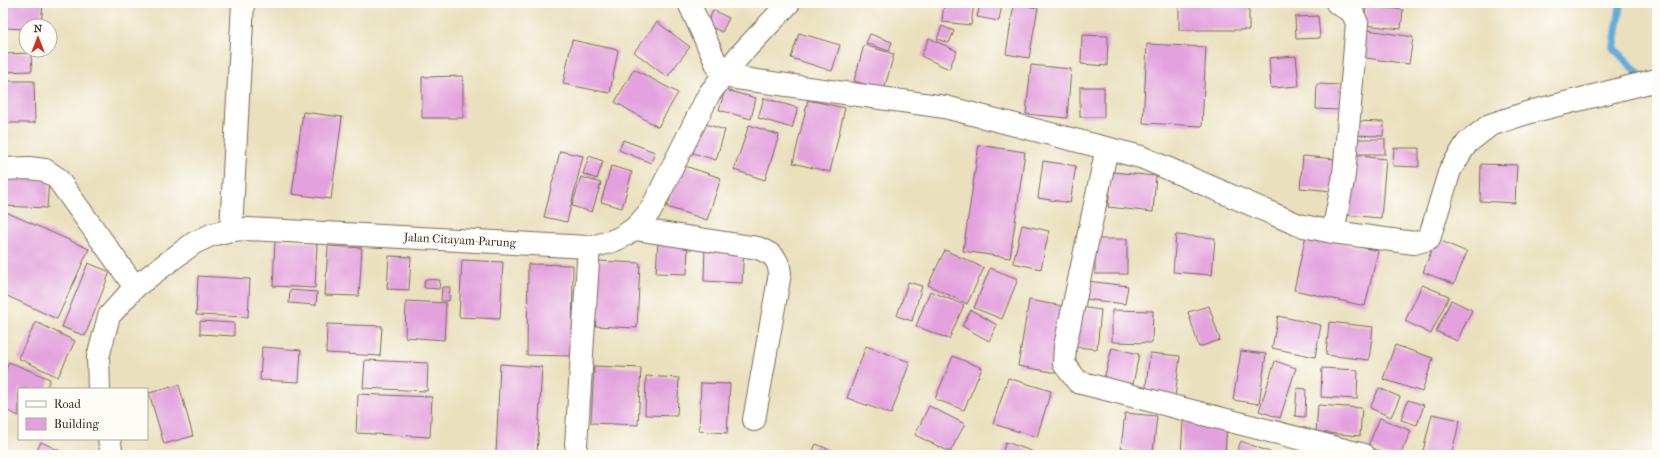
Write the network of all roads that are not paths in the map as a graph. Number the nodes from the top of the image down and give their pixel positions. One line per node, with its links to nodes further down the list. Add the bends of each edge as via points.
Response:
1 (243, 3): 10 (street)
2 (689, 3): 5 (street)
3 (789, 3): 5 (street, Jalan Citayam-Parung)
4 (1337, 3): 11 (street, via 1352,12 1357,23 1344,175)
5 (722, 76): 7 (street, via 945,107); 9 (street, Jalan Citayam-Parung, via 709,94 652,208)
6 (1657, 80): 11 (street, via 1530,112 1490,125 1467,143 1450,170 1429,239 1414,243)
7 (1106, 148): 11 (street, via 1141,157 1299,225); 19 (street, via 1066,346 1064,364 1078,382)
8 (3, 169): 13 (street, via 44,170 57,178)
9 (635, 229): 12 (street, Jalan Citayam-Parung, via 617,240); 15 (street, via 758,248 770,253 778,262 780,273)
10 (231, 230): 12 (street, Jalan Citayam-Parung); 13 (street, Jalan Citayam-Parung, via 194,243)
11 (1333, 232)
12 (588, 247): 17 (street)
13 (135, 287): 14 (street, Jalan Citayam-Parung, via 109,316 98,357)
14 (99, 388)
15 (754, 420)
16 (109, 440): 18 (street)
17 (576, 445)
18 (112, 455)
19 (1364, 455)

